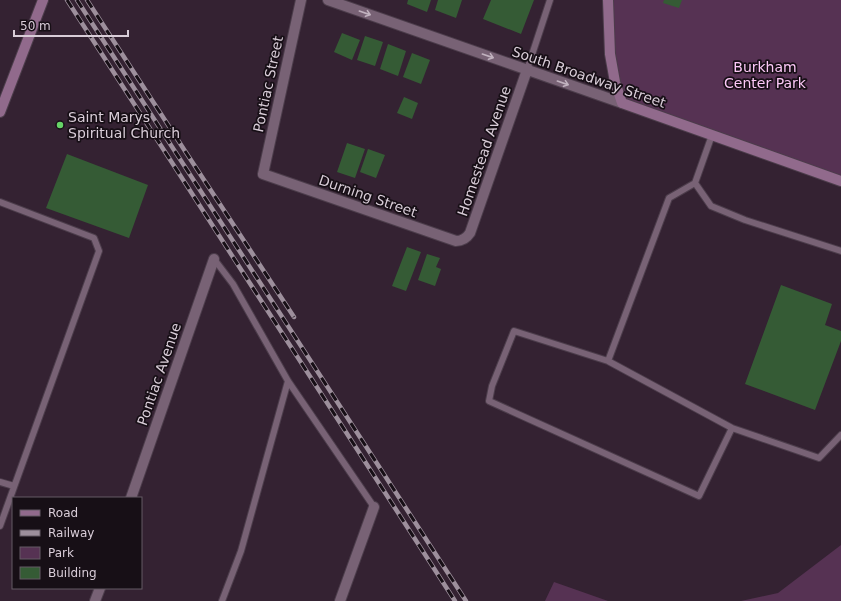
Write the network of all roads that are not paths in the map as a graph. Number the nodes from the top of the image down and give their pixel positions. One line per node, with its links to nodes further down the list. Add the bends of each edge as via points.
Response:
1 (43, 0): 8 (street)
2 (301, 0): 10 (street, Pontiac Street)
3 (328, 0): 6 (street, South Broadway Street, one-way to 6)
4 (550, 0): 6 (lane)
5 (608, 0): 7 (street, via 610,54)
6 (527, 70): 7 (street, South Broadway Street, one-way to 7); 14 (street, Homestead Avenue, via 470,233)
7 (622, 103): 9 (street, South Broadway Street)
8 (1, 108)
9 (712, 135): 11 (street, South Broadway Street); 12 (lane)
10 (263, 174): 14 (street, Durning Street, via 456,241)
11 (841, 181)
12 (695, 183): 15 (lane, via 711,206); 17 (lane, via 668,198)
13 (0, 202): 22 (lane, via 94,238 99,251)
14 (465, 239)
15 (841, 251)
16 (214, 259): 18 (lane, via 233,284); 23 (street, Pontiac Avenue)
17 (608, 360): 19 (lane); 19 (lane, via 514,331 492,386 490,401 699,496)
18 (288, 382): 24 (lane); 28 (lane, via 241,551)
19 (732, 428): 20 (lane, via 819,458)
20 (841, 435)
21 (0, 482): 22 (lane)
22 (14, 486): 25 (lane)
23 (131, 497)
24 (374, 507): 29 (street)
25 (0, 526)
26 (100, 589): 27 (street)
27 (95, 601)
28 (222, 601)
29 (340, 601)

